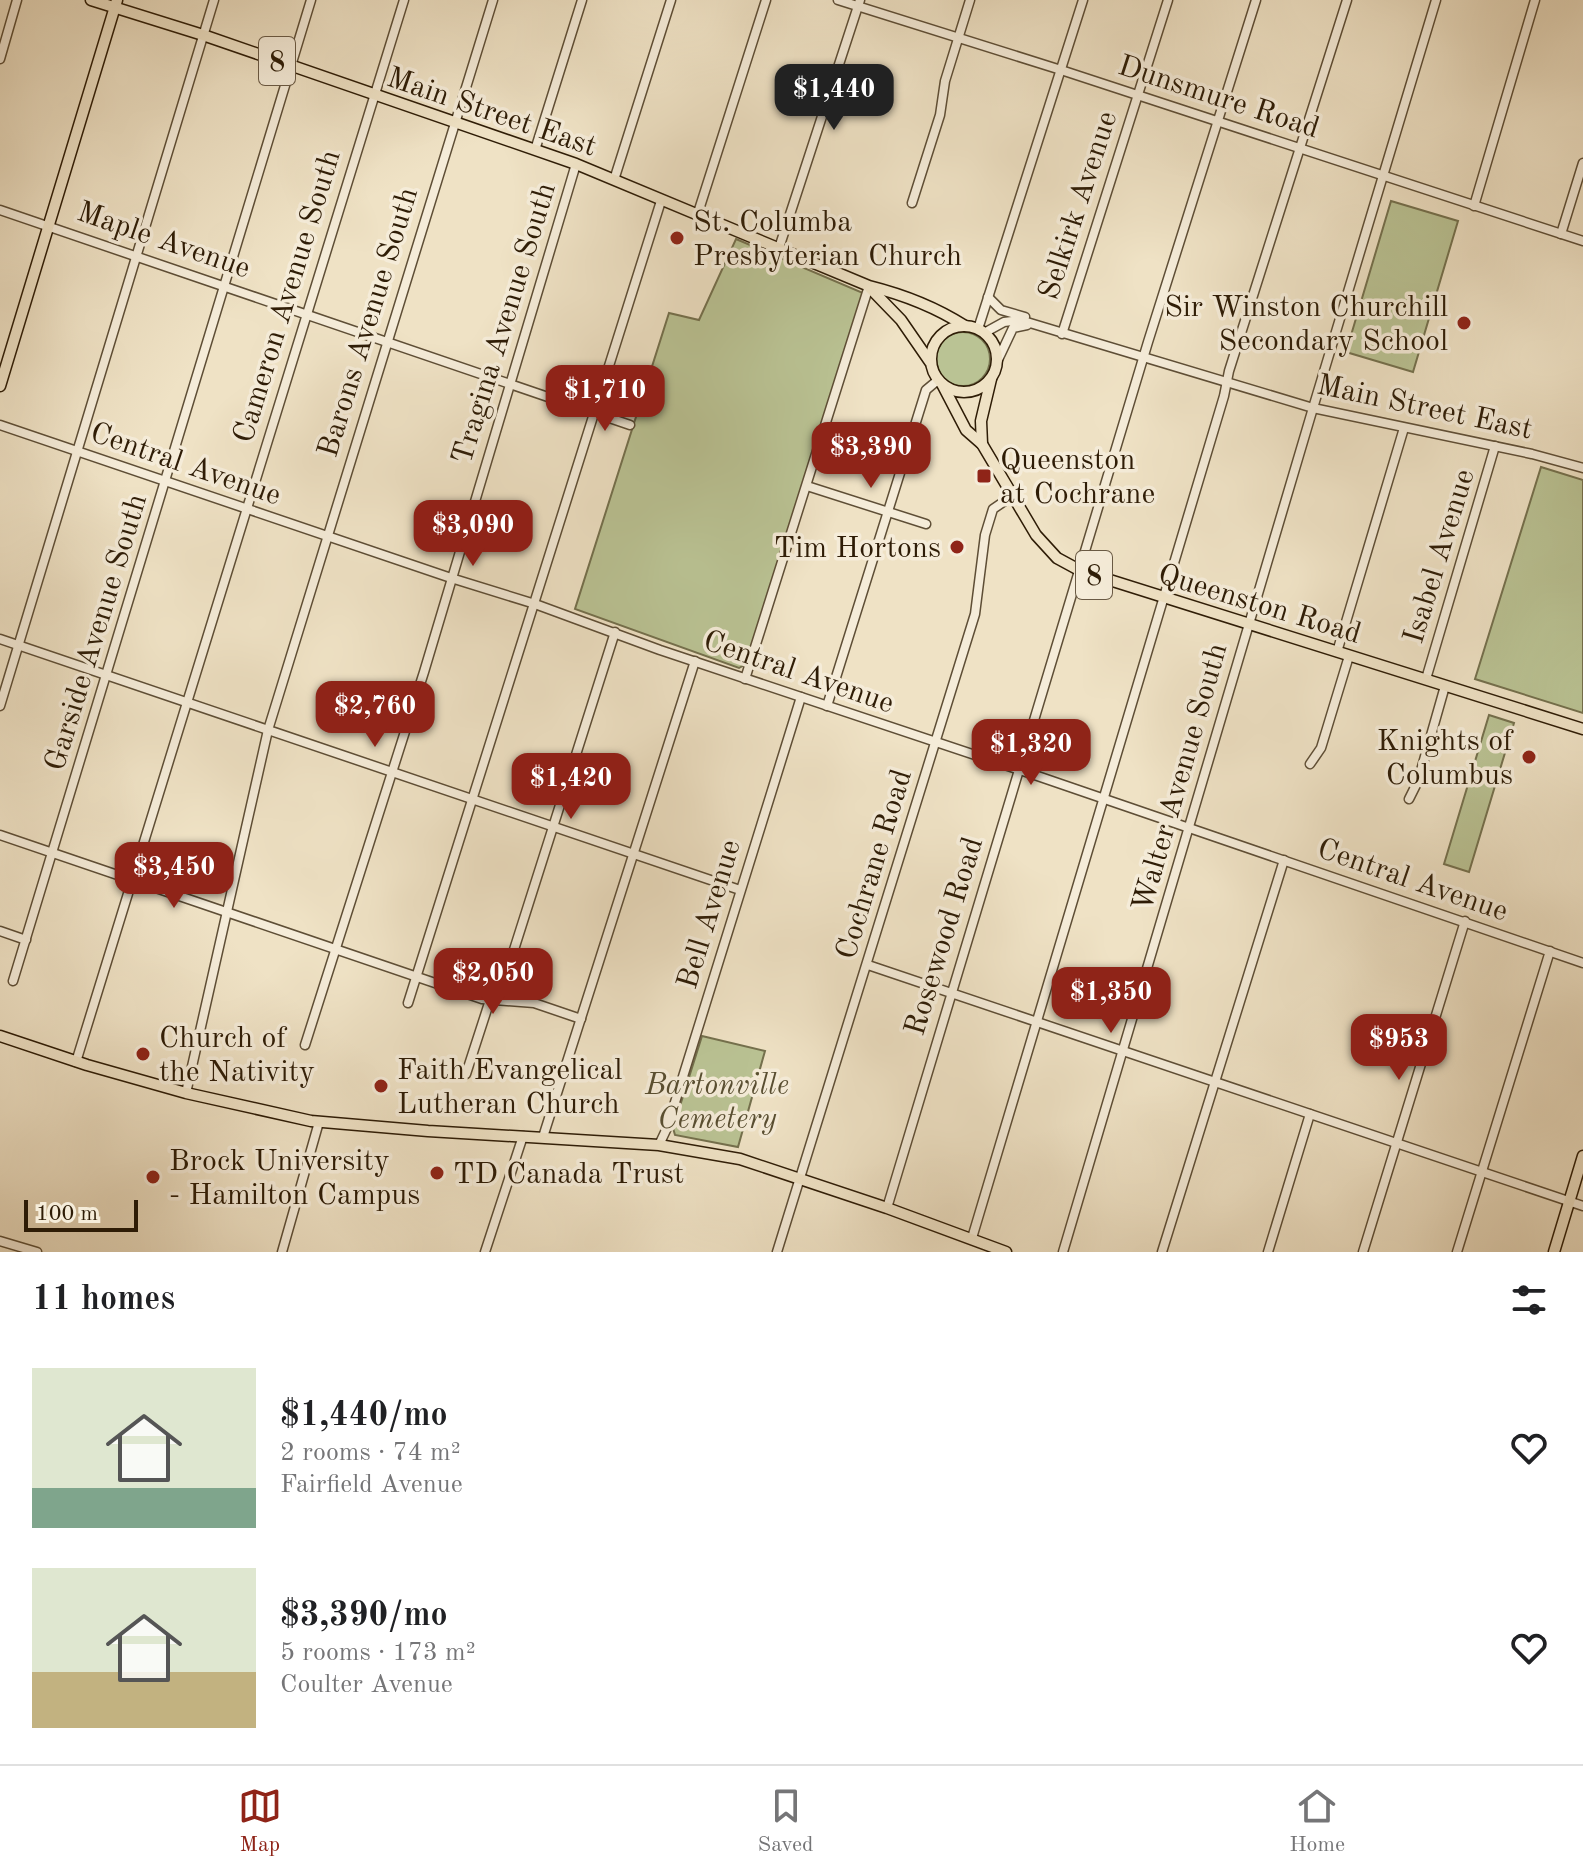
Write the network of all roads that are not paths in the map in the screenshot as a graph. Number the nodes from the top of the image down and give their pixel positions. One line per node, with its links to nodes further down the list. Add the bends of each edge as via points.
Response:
1 (17, 0): 22 (street)
2 (91, 0): 18 (main road, Main Street East / 8)
3 (214, 0): 20 (street)
4 (311, 0): 23 (street, Garside Avenue South)
5 (404, 0): 25 (street, Cameron Avenue South)
6 (493, 0): 28 (street, Barons Avenue South)
7 (582, 0): 30 (street)
8 (671, 0): 34 (street)
9 (766, 0): 39 (street)
10 (838, 0): 19 (street, Dunsmure Road)
11 (970, 0): 21 (street)
12 (1083, 0): 24 (street)
13 (1168, 0): 26 (street, Selkirk Avenue)
14 (1256, 0): 27 (street, Rosewood Road)
15 (1347, 0): 29 (street)
16 (1436, 0): 33 (street, Walter Avenue South)
17 (1535, 0): 37 (street)
18 (116, 3): 20 (main road, Main Street East / 8); 40 (main road)
19 (859, 3): 21 (street, Dunsmure Road); 43 (street)
20 (203, 35): 23 (main road, Main Street East / 8); 44 (street)
21 (958, 37): 24 (street, Dunsmure Road); 36 (street)
22 (0, 59)
23 (291, 66): 25 (main road, Main Street East / 8); 45 (street, Garside Avenue South)
24 (1061, 70): 26 (street, Dunsmure Road); 47 (street)
25 (374, 95): 28 (main road, Main Street East / 8); 48 (street, Cameron Avenue South)
26 (1138, 95): 27 (street, Dunsmure Road); 52 (street, Selkirk Avenue)
27 (1218, 121): 29 (street, Dunsmure Road); 54 (street, Rosewood Road)
28 (454, 122): 30 (main road, Main Street East / 8); 53 (street, Barons Avenue South)
29 (1299, 147): 33 (street, Dunsmure Road); 60 (street)
30 (535, 150): 32 (main road, Main Street East / 8)
31 (1583, 163): 41 (street)
32 (576, 164): 34 (main road, Main Street East / 8); 58 (street, Tragina Avenue South)
33 (1383, 175): 37 (street, Dunsmure Road); 62 (street, Walter Avenue South)
34 (614, 180): 35 (main road, Main Street East / 8)
35 (661, 201): 39 (main road, Main Street East / 8); 63 (street)
36 (912, 203)
37 (1474, 206): 41 (street, Dunsmure Road)
38 (0, 210): 40 (street, Maple Avenue)
39 (697, 216): 43 (main road, Main Street East / 8)
40 (49, 225): 44 (street, Maple Avenue); 61 (main road)
41 (1561, 234): 42 (street, Dunsmure Road)
42 (1583, 241)
43 (779, 248): 46 (main road, Main Street East / 8)
44 (136, 255): 45 (street, Maple Avenue); 69 (street)
45 (224, 286): 48 (street, Maple Avenue); 71 (street, Garside Avenue South)
46 (869, 286): 49 (main road, Main Street East / 8); 55 (main road, Main Street East / 8); 72 (street)
47 (988, 297): 50 (street); 51 (street)
48 (305, 312): 53 (street, Maple Avenue); 74 (street, Cameron Avenue South)
49 (965, 326): 51 (main road); 55 (main road, via 940,335)
50 (1032, 326): 51 (street, Main Street East, via 1011,320); 52 (street, Main Street East); 56 (street, via 1013,328)
51 (981, 331): 56 (main road, via 995,347)
52 (1062, 334): 54 (street, Main Street East)
53 (387, 340): 58 (street, Maple Avenue); 77 (street, Barons Avenue South)
54 (1145, 358): 60 (street, Main Street East); 78 (street, Rosewood Road)
55 (931, 363): 59 (main road)
56 (996, 364): 57 (main road)
57 (991, 377): 59 (main road, via 980,388 964,392); 67 (main road, via 981,421)
58 (510, 382): 63 (street, Maple Avenue); 79 (street, Tragina Avenue South)
59 (940, 382): 67 (main road, Queenston Road / 8, via 966,430); 75 (street, via 926,390)
60 (1226, 384): 62 (street, Main Street East); 80 (street)
61 (0, 386)
62 (1313, 408): 66 (street, Main Street East); 82 (street, Walter Avenue South)
63 (593, 411): 65 (street, Maple Avenue); 81 (street)
64 (0, 425): 69 (street, Central Avenue)
65 (630, 425)
66 (1404, 428): 68 (street, Main Street East); 86 (street)
67 (982, 444): 73 (main road, Queenston Road / 8)
68 (1495, 446): 70 (street, Main Street East); 91 (street, Isabel Avenue)
69 (77, 452): 71 (street, Central Avenue); 85 (street)
70 (1583, 468)
71 (165, 482): 74 (street, Central Avenue); 89 (street, Garside Avenue South)
72 (807, 486): 75 (street); 90 (street)
73 (1012, 496): 78 (main road, Queenston Road / 8, via 1047,549); 99 (street, Cochrane Road, via 993,509 975,614)
74 (246, 508): 77 (street, Central Avenue); 94 (street, Cameron Avenue South)
75 (889, 514): 76 (street); 96 (street)
76 (926, 524)
77 (327, 537): 79 (street, Central Avenue); 98 (street, Barons Avenue South)
78 (1081, 571): 80 (main road, Queenston Road / 8); 101 (street, Rosewood Road)
79 (451, 578): 81 (street, Central Avenue); 102 (street, Tragina Avenue South)
80 (1164, 598): 82 (main road, Queenston Road / 8); 103 (street)
81 (535, 604): 83 (street, Central Avenue); 105 (street)
82 (1249, 625): 86 (main road, Queenston Road / 8); 107 (street, Walter Avenue South)
83 (615, 632): 88 (street, Central Avenue); 106 (street)
84 (0, 639): 85 (street)
85 (18, 645): 89 (street); 95 (street)
86 (1337, 652): 87 (main road, Queenston Road / 8)
87 (1349, 656): 91 (main road, Queenston Road / 8); 100 (street, via 1321,748)
88 (695, 661): 90 (street, Central Avenue); 110 (street)
89 (107, 675): 94 (street); 109 (street, Garside Avenue South)
90 (745, 679): 93 (street, Central Avenue)
91 (1426, 679): 92 (main road, Queenston Road / 8)
92 (1445, 686): 97 (main road, Queenston Road / 8); 104 (street)
93 (801, 697): 96 (street, Central Avenue); 113 (street, Bell Avenue)
94 (186, 702): 98 (street); 112 (street, Cameron Avenue South)
95 (0, 706)
96 (827, 706): 99 (street, Central Avenue)
97 (1583, 729)
98 (268, 730): 102 (street); 114 (street, Barons Avenue South)
99 (936, 743): 101 (street, Central Avenue); 121 (street, Cochrane Road)
100 (1310, 764)
101 (1020, 770): 103 (street, Central Avenue); 124 (street, Rosewood Road)
102 (392, 772): 105 (street); 118 (street, Tragina Avenue South)
103 (1103, 798): 107 (street, Central Avenue); 128 (street)
104 (1409, 799)
105 (472, 800): 106 (street); 122 (street)
106 (553, 826): 110 (street); 125 (street)
107 (1189, 828): 111 (street, Central Avenue); 131 (street, Walter Avenue South)
108 (0, 835): 109 (street)
109 (53, 853): 112 (street); 117 (street, Garside Avenue South)
110 (635, 854): 113 (street); 127 (street)
111 (1284, 860): 115 (street, Central Avenue); 134 (street)
112 (132, 879): 114 (street); 132 (street, Cameron Avenue South)
113 (740, 890): 141 (street, Bell Avenue)
114 (227, 912): 118 (street); 135 (street, Barons Avenue South)
115 (1465, 921): 119 (street, Central Avenue); 140 (street)
116 (0, 931): 117 (street)
117 (26, 940): 123 (street, Garside Avenue South)
118 (335, 949): 122 (street); 130 (street, Tragina Avenue South)
119 (1550, 951): 120 (street, Central Avenue); 143 (street)
120 (1583, 963)
121 (868, 965): 124 (street); 144 (street, Cochrane Road)
122 (416, 977): 125 (street); 126 (street)
123 (13, 981)
124 (951, 992): 128 (street); 147 (street, Rosewood Road)
125 (494, 1000): 127 (street, via 534,1003); 133 (street)
126 (408, 1003)
127 (581, 1019): 139 (street)
128 (1037, 1022): 131 (street); 148 (street)
129 (0, 1036): 132 (main road)
130 (305, 1045)
131 (1123, 1050): 134 (street); 155 (street, Walter Avenue South)
132 (76, 1062): 135 (main road)
133 (466, 1074)
134 (1215, 1082): 136 (street); 156 (street)
135 (186, 1093): 137 (main road)
136 (1310, 1114): 140 (street); 157 (street)
137 (319, 1122): 138 (main road); 151 (street)
138 (523, 1136): 139 (main road); 152 (street)
139 (543, 1137): 141 (main road)
140 (1396, 1143): 143 (street); 158 (street)
141 (659, 1145): 144 (main road, via 740,1159)
142 (1583, 1156): 145 (main road)
143 (1482, 1172): 145 (street); 159 (street)
144 (799, 1179): 147 (main road); 153 (street, Cochrane Road)
145 (1569, 1202): 146 (street); 160 (main road)
146 (1583, 1206)
147 (887, 1208): 148 (main road)
148 (972, 1238): 154 (main road)
149 (0, 1241): 150 (street)
150 (37, 1252)
151 (282, 1252)
152 (485, 1252)
153 (777, 1252)
154 (1006, 1252)
155 (1063, 1252)
156 (1162, 1252)
157 (1268, 1252)
158 (1363, 1252)
159 (1457, 1252)
160 (1554, 1252)

